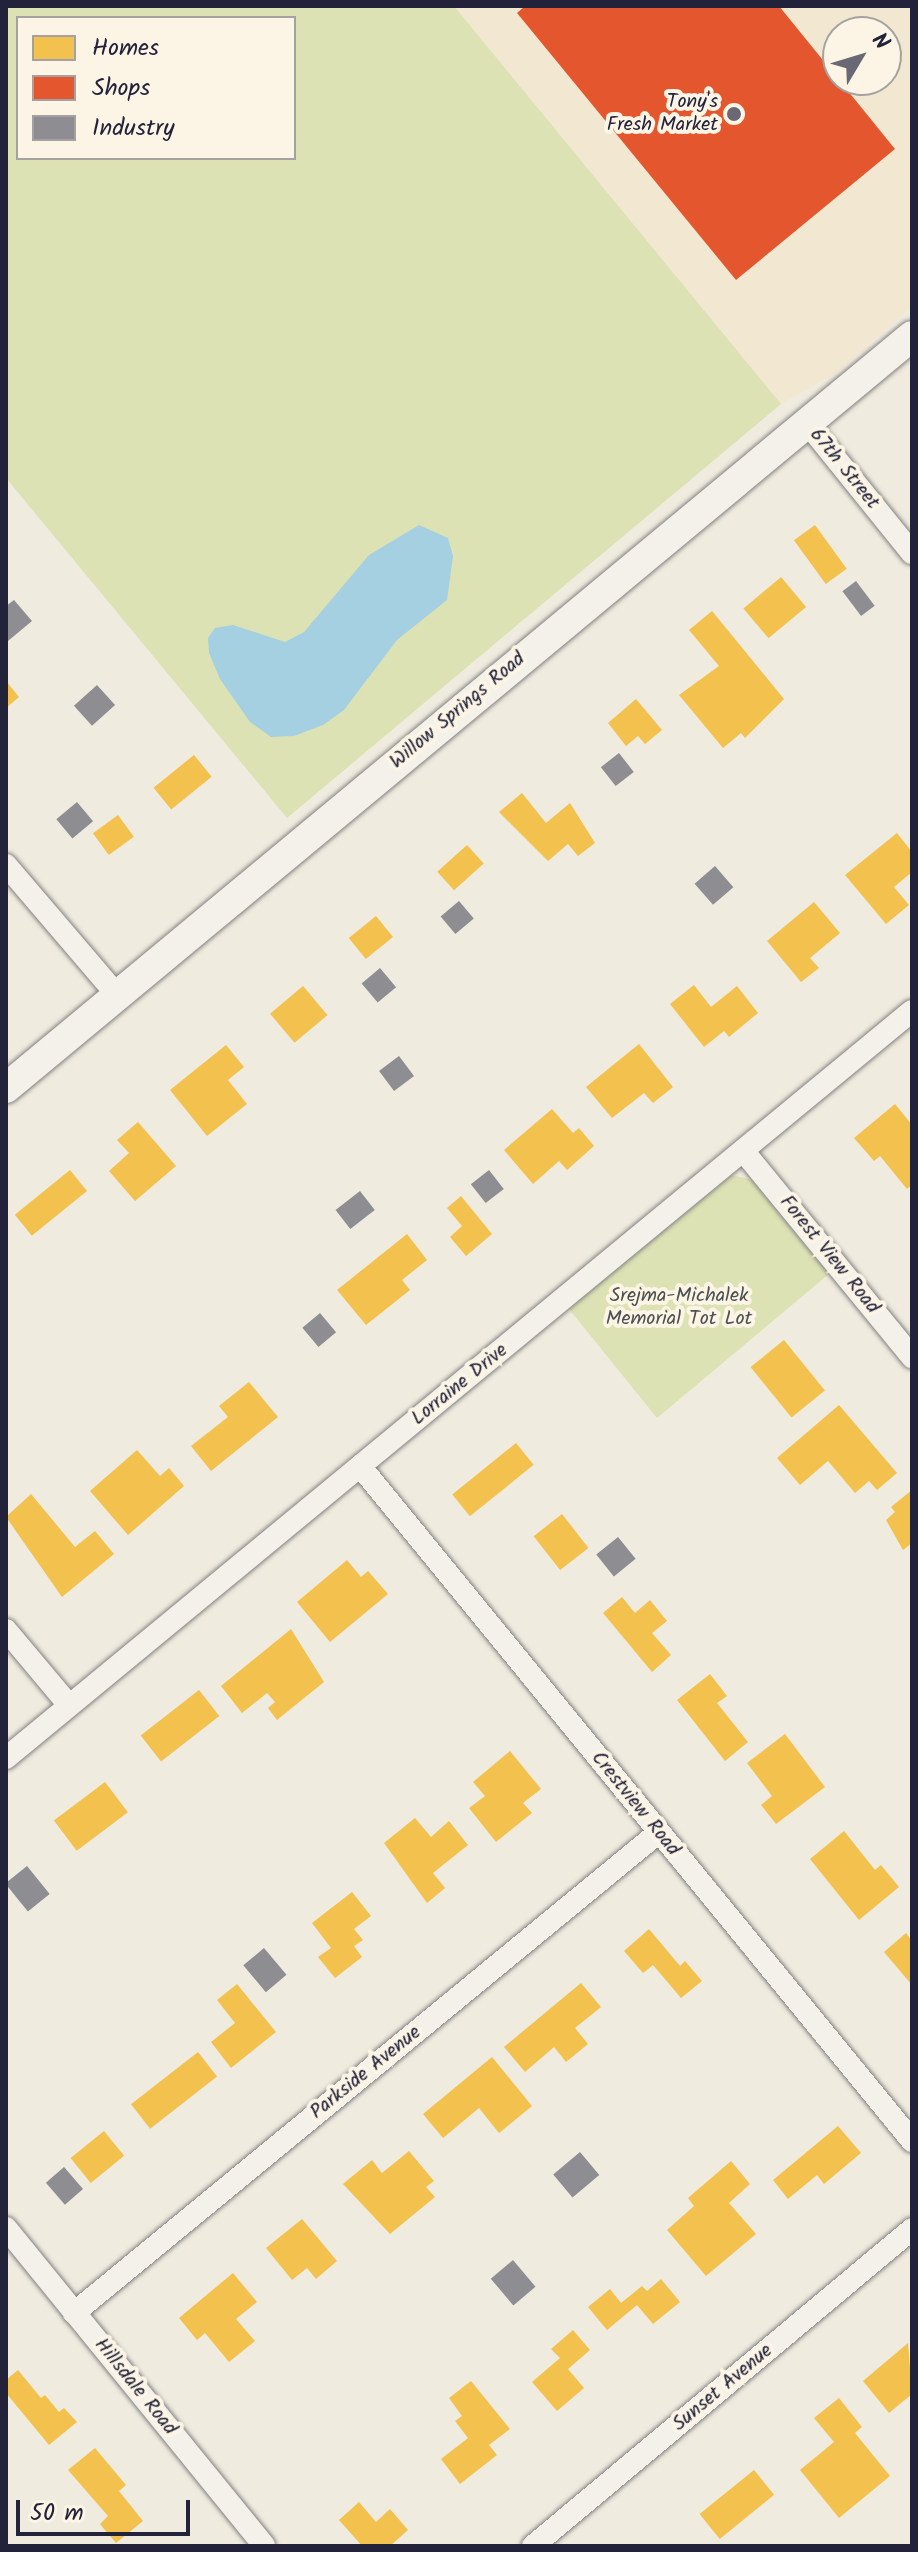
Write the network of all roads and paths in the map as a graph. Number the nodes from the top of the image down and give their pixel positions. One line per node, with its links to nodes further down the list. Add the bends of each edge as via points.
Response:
1 (912, 336): 2 (main road, Willow Springs Road)
2 (807, 423): 3 (street, 67th Street); 5 (main road, Willow Springs Road)
3 (912, 553)
4 (6, 865): 5 (street)
5 (116, 994): 7 (main road, Willow Springs Road)
6 (912, 1011): 8 (street, Lorraine Drive)
7 (6, 1088)
8 (745, 1153): 9 (street, Forest View Road); 10 (street, Lorraine Drive)
9 (912, 1357)
10 (360, 1466): 12 (street, Lorraine Drive); 14 (street, Crestview Road)
11 (6, 1630): 12 (street)
12 (68, 1704): 13 (street, Lorraine Drive)
13 (6, 1758)
14 (658, 1833): 15 (street, Crestview Road); 18 (street, Parkside Avenue)
15 (912, 2141)
16 (6, 2228): 18 (street, Hillsdale Road)
17 (912, 2229): 20 (street, Sunset Avenue)
18 (74, 2313): 19 (street, Hillsdale Road)
19 (264, 2546)
20 (533, 2546)

